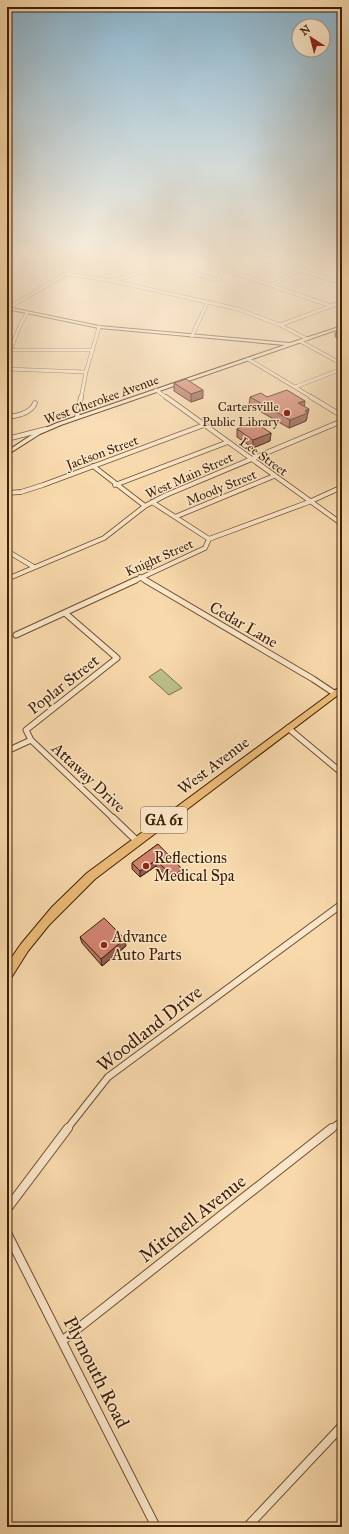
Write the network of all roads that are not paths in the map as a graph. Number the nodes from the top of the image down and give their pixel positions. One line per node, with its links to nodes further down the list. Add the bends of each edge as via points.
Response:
1 (19, 330): 13 (street)
2 (98, 330): 14 (street)
3 (126, 330): 7 (main road)
4 (195, 330): 7 (street)
5 (289, 330): 8 (street)
6 (334, 330): 8 (main road, West Cherokee Avenue)
7 (192, 336): 10 (main road)
8 (307, 339): 9 (main road, West Cherokee Avenue)
9 (300, 341): 11 (main road, West Cherokee Avenue); 17 (street)
10 (273, 343): 11 (main road); 12 (main road)
11 (290, 345): 12 (main road, West Cherokee Avenue)
12 (279, 348): 16 (main road, West Cherokee Avenue)
13 (11, 350): 14 (street); 15 (street)
14 (93, 350): 20 (street)
15 (7, 358)
16 (248, 359): 21 (street); 22 (main road, West Cherokee Avenue)
17 (342, 364)
18 (7, 369): 20 (street)
19 (342, 369): 21 (street)
20 (86, 372): 26 (street)
21 (295, 387): 24 (street)
22 (156, 390): 26 (main road, West Cherokee Avenue); 28 (street, Lee Street)
23 (35, 403): 25 (street, via 33,408 23,413)
24 (342, 416)
25 (7, 417)
26 (77, 417): 29 (main road, West Cherokee Avenue)
27 (342, 421): 33 (street, West Main Street)
28 (204, 425): 31 (street, Lee Street); 34 (street, Jackson Street)
29 (46, 430): 30 (street); 32 (main road, West Cherokee Avenue)
30 (7, 439)
31 (228, 442): 33 (street, Lee Street); 36 (street)
32 (7, 453)
33 (250, 459): 35 (street, Lee Street); 39 (street, West Main Street)
34 (93, 466): 36 (street); 38 (street, Jackson Street, via 21,492)
35 (274, 476): 40 (street, Lee Street); 42 (street, Moody Street)
36 (116, 485): 41 (street)
37 (342, 487): 40 (street, Knight Street)
38 (7, 493)
39 (152, 502): 41 (street, West Main Street); 42 (street)
40 (310, 502): 43 (street, Lee Street); 44 (street, Knight Street)
41 (145, 506): 46 (street, West Main Street, via 104,538)
42 (175, 517): 44 (street)
43 (342, 524)
44 (209, 539): 47 (street, Knight Street, via 205,548)
45 (7, 551): 46 (street)
46 (34, 567): 48 (street, West Main Street)
47 (140, 577): 49 (street, Knight Street); 51 (street, Cedar Lane, via 209,620 313,679)
48 (7, 579)
49 (65, 613): 50 (street, Knight Street); 53 (street, Poplar Street, via 117,658)
50 (16, 635)
51 (338, 690): 52 (main road, West Avenue / GA 61)
52 (288, 728): 56 (street); 57 (main road, West Avenue / GA 61)
53 (26, 730): 54 (street, Attaway Drive)
54 (31, 740): 55 (street); 57 (street, Attaway Drive)
55 (7, 751)
56 (342, 773)
57 (137, 841): 59 (main road, West Avenue / GA 61, via 73,893 42,926)
58 (342, 904): 61 (street, Woodland Drive, via 108,1077)
59 (7, 974)
60 (342, 1121): 63 (street, Mitchell Avenue)
61 (7, 1209)
62 (7, 1233): 63 (street, Plymouth Road)
63 (62, 1341): 65 (street, Plymouth Road)
64 (342, 1426): 66 (street)
65 (156, 1527)
66 (247, 1527)

